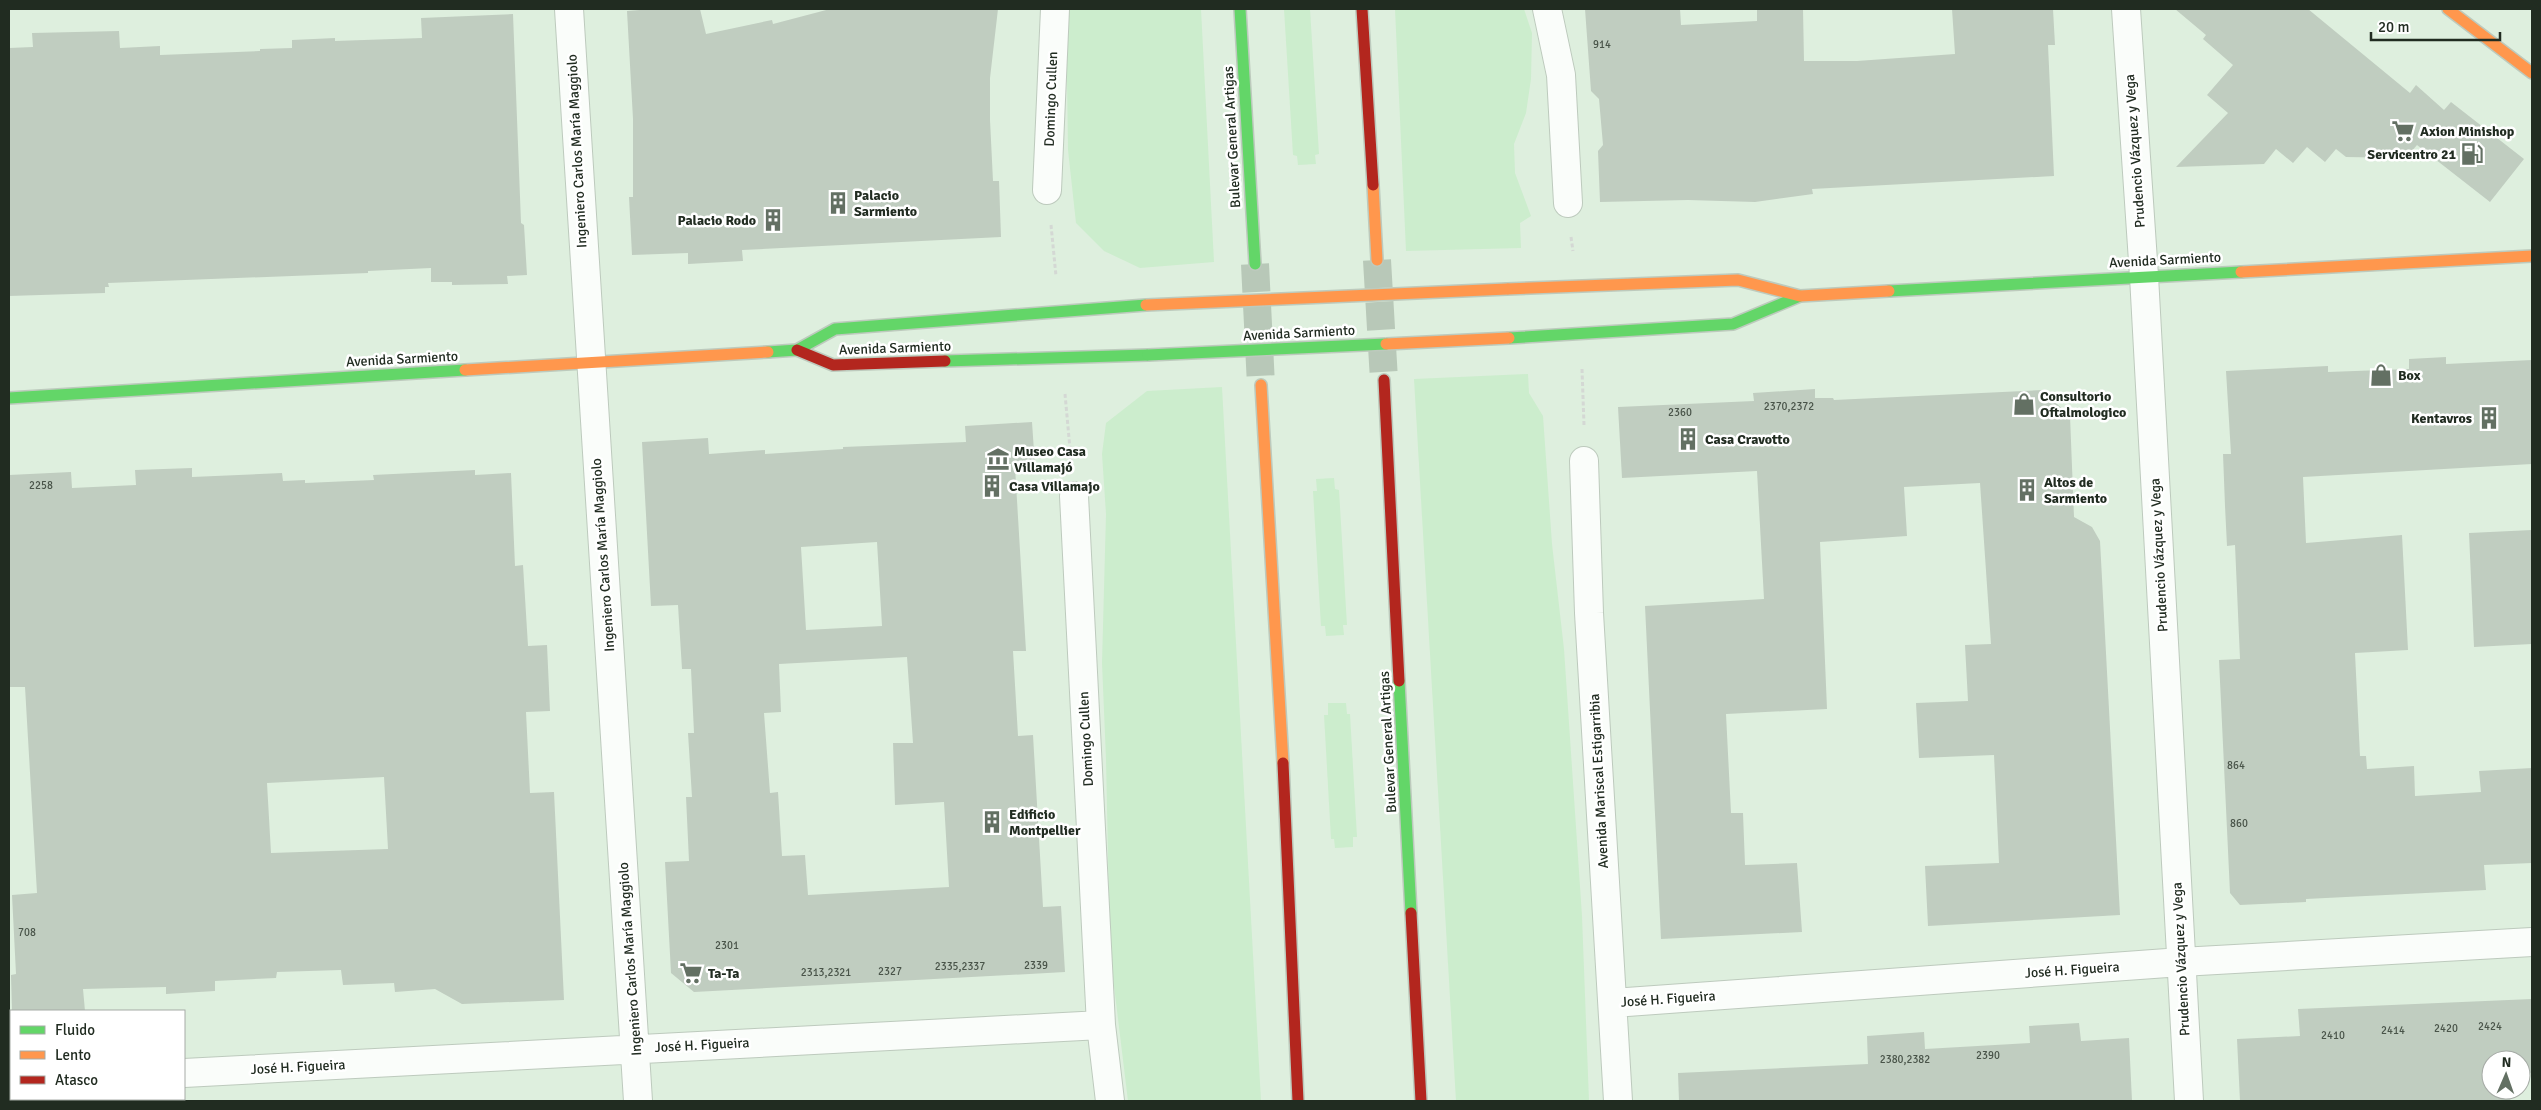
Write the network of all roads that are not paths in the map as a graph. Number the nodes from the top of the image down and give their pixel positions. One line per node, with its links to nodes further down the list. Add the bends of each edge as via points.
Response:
1 (569, 9): 17 (street, Ingeniero Carlos María Maggiolo)
2 (1054, 9): 9 (street, Domingo Cullen)
3 (1240, 9): 13 (street, Bulevar General Artigas)
4 (1362, 9): 12 (street)
5 (1547, 9): 10 (street, via 1562,75)
6 (2126, 9): 14 (street, Prudencio Vázquez y Vega)
7 (2448, 9): 8 (street)
8 (2532, 73)
9 (1048, 190)
10 (1568, 203)
11 (2532, 256): 14 (street, Avenida Sarmiento)
12 (1377, 260)
13 (1255, 264)
14 (2144, 276): 15 (street, Avenida Sarmiento); 24 (street, Prudencio Vázquez y Vega)
15 (1800, 296): 16 (street, Avenida Sarmiento, bridge, via 1738,280 1146,305 835,329); 16 (street, Avenida Sarmiento, bridge, via 1733,324 1509,338 1148,355 833,365)
16 (797, 350): 17 (street, Avenida Sarmiento)
17 (590, 362): 20 (street, Avenida Sarmiento); 27 (street, Ingeniero Carlos María Maggiolo)
18 (1384, 380): 32 (street, Bulevar General Artigas)
19 (1261, 385): 31 (street)
20 (9, 398)
21 (1584, 461): 25 (street, Avenida Mariscal Estigarribia, via 1589,613)
22 (1074, 496): 26 (street, Domingo Cullen)
23 (2532, 942): 24 (street, José H. Figueira)
24 (2181, 962): 25 (street, José H. Figueira); 34 (street, Prudencio Vázquez y Vega)
25 (1612, 1003): 33 (street, Avenida Mariscal Estigarribia)
26 (1101, 1025): 27 (street, José H. Figueira); 30 (street, Domingo Cullen)
27 (636, 1048): 28 (street, José H. Figueira); 29 (street, Ingeniero Carlos María Maggiolo)
28 (185, 1073)
29 (638, 1101)
30 (1110, 1101)
31 (1298, 1101)
32 (1421, 1101)
33 (1618, 1101)
34 (2189, 1101)

